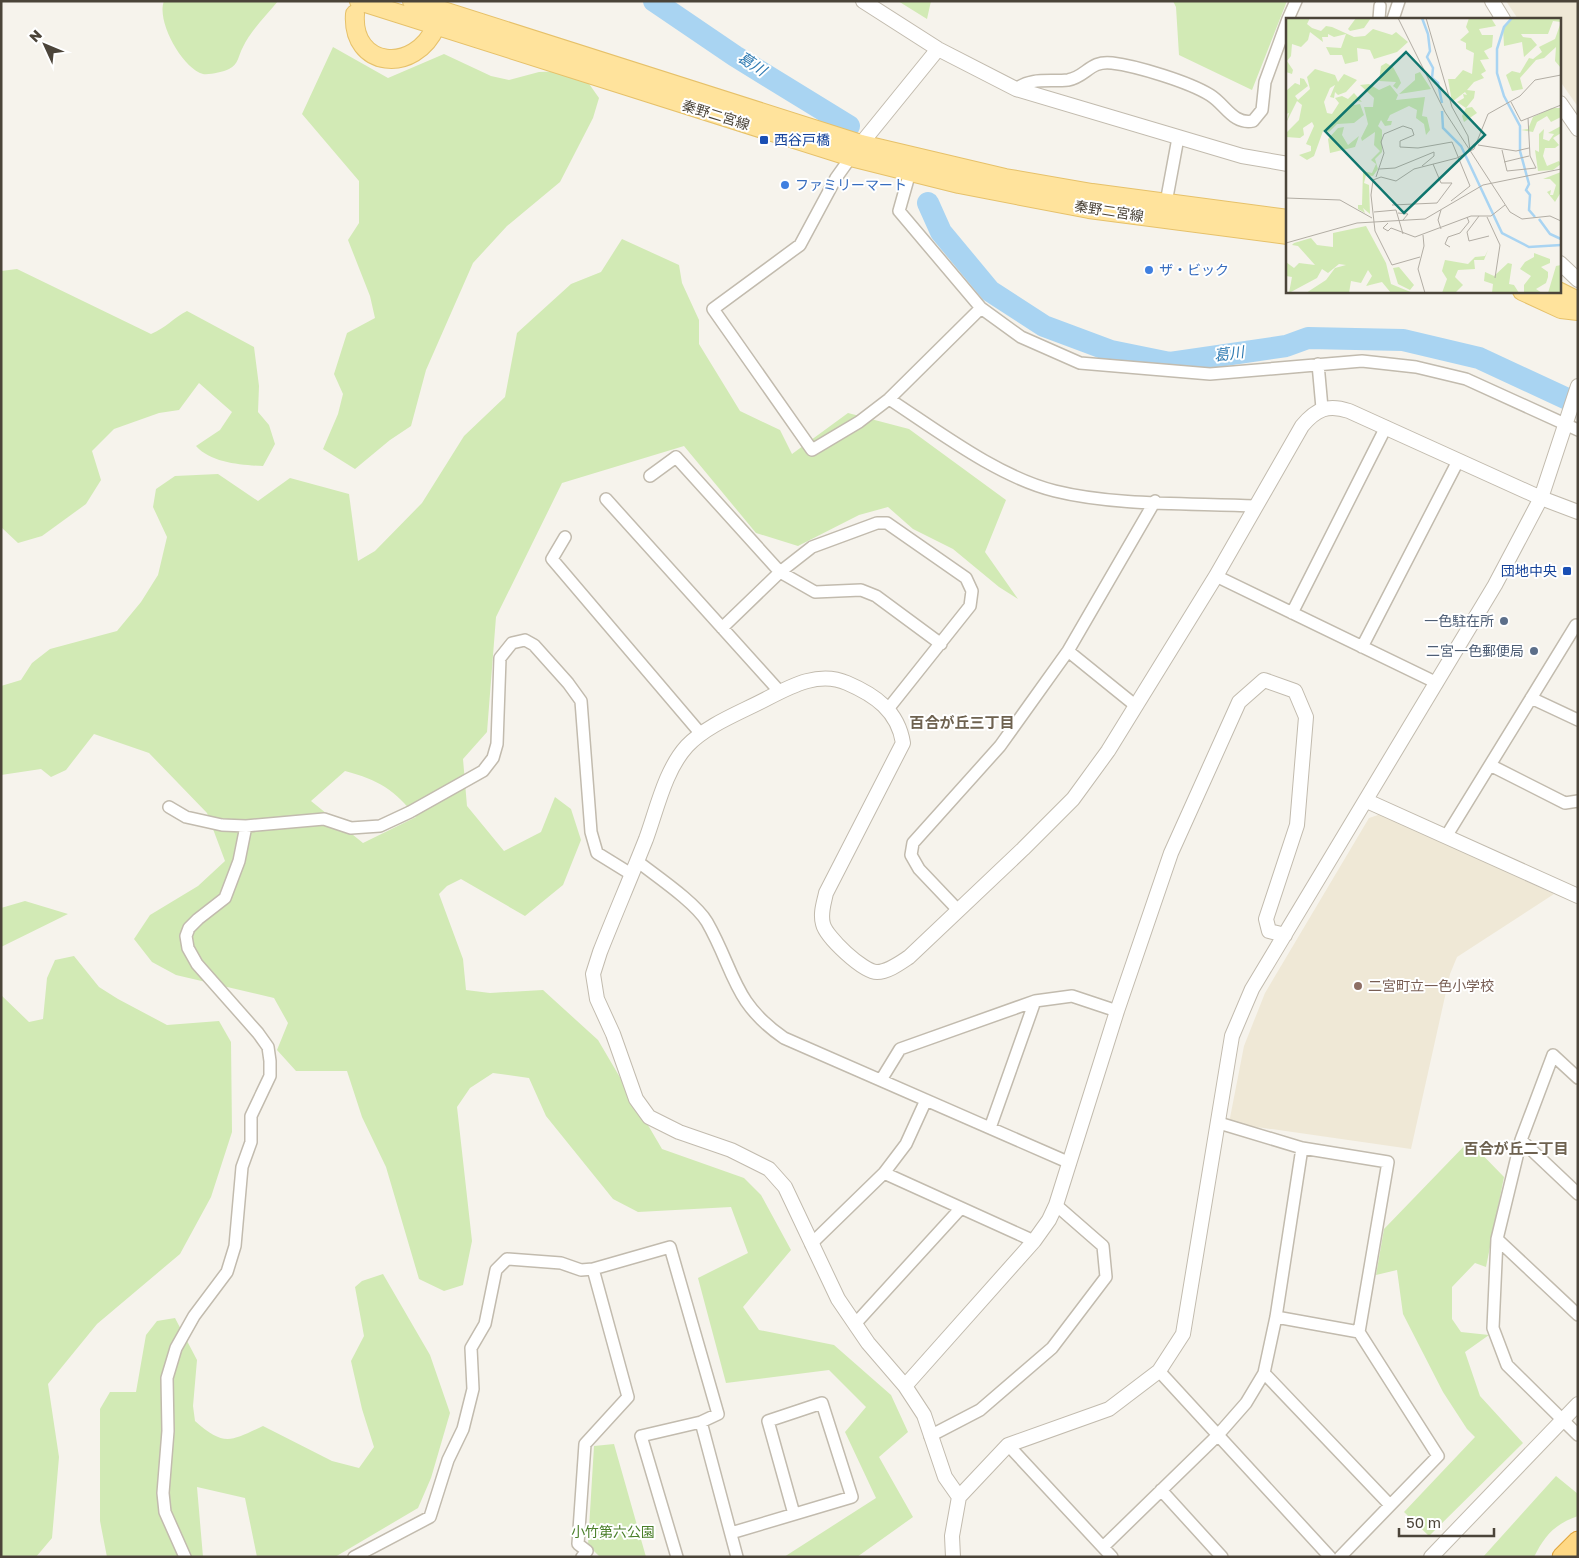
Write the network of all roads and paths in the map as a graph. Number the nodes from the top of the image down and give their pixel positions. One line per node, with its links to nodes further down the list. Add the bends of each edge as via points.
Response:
1 (412, 1): 7 (main road, 秦野二宮線)
2 (863, 1): 12 (street)
3 (1296, 1): 8 (street)
4 (1492, 1): 10 (street)
5 (1380, 6): 9 (street)
6 (357, 7): 7 (main road, 秦野二宮線); 7 (main road, via 356,31 362,43 371,53 397,60 410,56 431,38)
7 (440, 12): 17 (main road, 秦野二宮線); 17 (main road, 秦野二宮線, via 796,124)
8 (1288, 18)
9 (1379, 18)
10 (1502, 18)
11 (1286, 24): 13 (street, via 1265,82 1262,110 1254,121 1237,119 1217,100 1198,89 1112,63 1095,63 1071,80 1030,82)
12 (938, 49): 13 (street); 17 (street)
13 (1016, 89): 16 (street)
14 (1562, 106): 15 (street)
15 (1578, 129)
16 (1178, 138): 18 (street, via 1242,156); 20 (street)
17 (855, 148): 19 (main road, 秦野二宮線); 20 (main road, 秦野二宮線); 32 (street, via 800,245 713,309 812,450 859,422)
18 (1286, 164)
19 (910, 172): 20 (main road, 秦野二宮線, via 996,192); 28 (street, via 899,211)
20 (1164, 211): 21 (main road, 秦野二宮線); 22 (main road, 秦野二宮線)
21 (1286, 219)
22 (1286, 235)
23 (1562, 265): 24 (street)
24 (1578, 280)
25 (1524, 292): 29 (main road, via 1561,309)
26 (1560, 292): 27 (main road)
27 (1578, 301)
28 (981, 308): 30 (street, via 1022,337 1080,363 1210,374); 32 (street)
29 (1578, 311)
30 (1318, 364): 33 (street); 34 (street, via 1371,362 1416,367 1466,379)
31 (1578, 386): 34 (street)
32 (889, 399): 40 (street, via 987,462 1053,491 1092,498)
33 (1322, 408): 35 (street, via 1336,406); 41 (street, via 1302,426)
34 (1571, 424): 38 (street)
35 (1386, 427): 36 (street); 46 (street)
36 (1458, 461): 38 (street); 50 (street)
37 (650, 476): 44 (street, via 676,457)
38 (1541, 498): 42 (street); 52 (street, via 1495,585)
39 (606, 499): 48 (street)
40 (1155, 502): 41 (street); 51 (street)
41 (1255, 506): 45 (street)
42 (1578, 512)
43 (565, 537): 58 (street, via 552,559)
44 (780, 572): 48 (street); 49 (street, via 815,592 861,590 876,596); 49 (street, via 812,547 877,523 887,523 966,578 972,591 970,606)
45 (1216, 576): 46 (street); 55 (street)
46 (1292, 613): 50 (street)
47 (1578, 626): 54 (street)
48 (722, 628): 53 (street)
49 (941, 644): 56 (street)
50 (1362, 647): 52 (street)
51 (1068, 651): 55 (street); 68 (street, via 1000,746 913,843 911,855 919,869)
52 (1437, 683): 60 (street)
53 (780, 692): 56 (street, via 814,679 839,679 863,690); 58 (street)
54 (1531, 698): 57 (street); 59 (street)
55 (1136, 706): 68 (street, via 1072,799)
56 (888, 709): 68 (street, via 897,721 903,743 826,893 823,925 829,936 851,957 876,972 909,957)
57 (1578, 720)
58 (701, 734): 65 (street, via 675,760)
59 (1490, 765): 61 (street, via 1564,803); 64 (street)
60 (1367, 801): 64 (street); 69 (street)
61 (1578, 801)
62 (169, 807): 63 (street, via 186,817 222,825)
63 (246, 826): 66 (street, via 324,819 351,828 380,826 483,771 493,758 497,744 500,658 512,643 525,640 534,645 581,701 591,832 597,853); 111 (street, via 225,898 198,919 186,936 188,948 197,964 268,1047 270,1076 251,1116 251,1142 242,1167 235,1246 227,1272 194,1316 176,1348 166,1378 165,1512)
64 (1447, 835): 67 (street)
65 (637, 861): 66 (street); 73 (street, via 706,920 739,993 764,1024 784,1038)
66 (631, 874): 86 (street, via 593,974 597,999 636,1099 649,1117 769,1169 785,1187)
67 (1578, 896)
68 (958, 910)
69 (1285, 935): 71 (street, via 1269,931 1266,919 1297,825 1306,717 1295,691 1264,680 1239,702 1171,853); 75 (street, via 1252,989 1232,1036)
70 (1035, 1001): 71 (street, via 1072,996); 73 (street, via 900,1049); 76 (street)
71 (1117, 1010): 79 (street)
72 (1578, 1078): 77 (street, via 1553,1055)
73 (881, 1080): 74 (street)
74 (926, 1100): 76 (street); 80 (street, via 906,1144)
75 (1219, 1123): 78 (street); 92 (street, via 1183,1334)
76 (990, 1128): 79 (street)
77 (1521, 1140): 81 (street); 84 (street)
78 (1302, 1148): 89 (street); 91 (street, via 1388,1162)
79 (1070, 1163): 82 (street)
80 (884, 1173): 83 (street); 86 (street)
81 (1578, 1194)
82 (1056, 1205): 85 (street); 99 (street, via 1103,1246 1106,1277 1052,1348 980,1410)
83 (961, 1208): 85 (street); 90 (street)
84 (1497, 1239): 88 (street); 96 (street, via 1493,1328 1507,1365)
85 (1034, 1241): 94 (street)
86 (811, 1244): 90 (street, via 838,1299)
87 (593, 1269): 97 (street, via 670,1247 718,1414); 110 (street, via 628,1397 585,1444 578,1544); 112 (street, via 507,1259 496,1270 485,1324 471,1348 473,1389 463,1429 448,1460 430,1518)
88 (1578, 1315)
89 (1276, 1317): 91 (street); 93 (street)
90 (855, 1324): 94 (street)
91 (1359, 1332): 104 (street, via 1438,1456)
92 (1159, 1371): 100 (street); 101 (street, via 1109,1409)
93 (1264, 1373): 100 (street, via 1246,1403); 104 (street)
94 (905, 1386): 99 (street, via 924,1415)
95 (1578, 1404): 96 (street)
96 (1562, 1420): 98 (street); 120 (street)
97 (701, 1422): 106 (street); 113 (street, via 641,1436)
98 (1578, 1435)
99 (930, 1436): 103 (street, via 945,1477)
100 (1217, 1436): 102 (street); 118 (street)
101 (1008, 1445): 103 (street); 108 (street)
102 (1161, 1490): 108 (street); 117 (street)
103 (959, 1497): 115 (street, via 952,1536)
104 (1389, 1504): 119 (street)
105 (794, 1514): 105 (street, via 852,1497 822,1403 768,1421); 106 (street)
106 (731, 1533): 114 (street)
107 (1578, 1541): 121 (highway)
108 (1103, 1547): 116 (street)
109 (1578, 1552): 122 (highway)
110 (587, 1555)
111 (185, 1557)
112 (354, 1557)
113 (677, 1557)
114 (738, 1557)
115 (953, 1557)
116 (1112, 1557)
117 (1222, 1557)
118 (1330, 1557)
119 (1340, 1557)
120 (1431, 1557)
121 (1562, 1557)
122 (1573, 1557)

